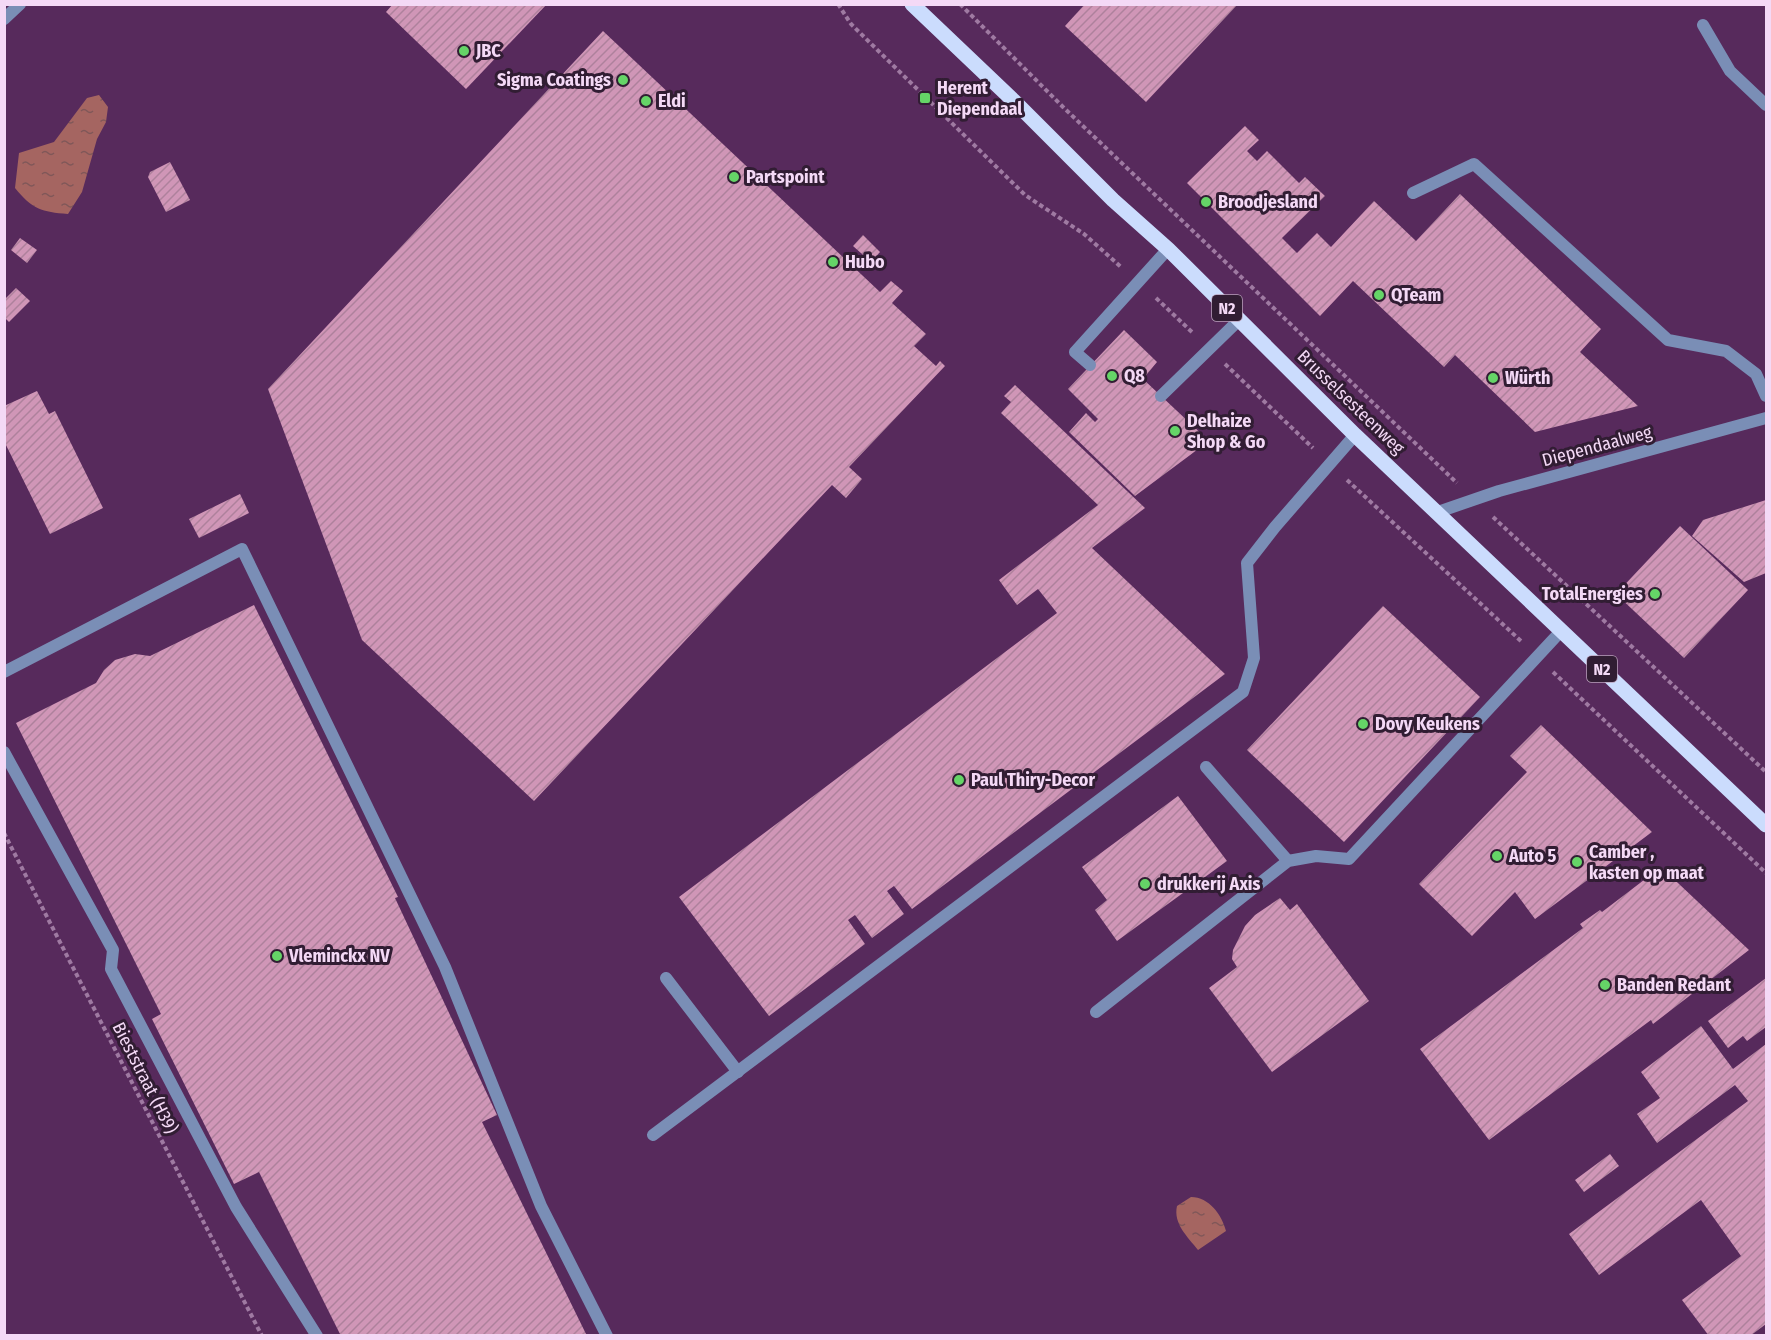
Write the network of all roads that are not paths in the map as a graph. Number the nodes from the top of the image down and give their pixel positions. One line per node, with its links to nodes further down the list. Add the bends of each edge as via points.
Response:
1 (20, 4): 3 (street)
2 (912, 4): 7 (main road, Brusselsesteenweg / N2)
3 (4, 20)
4 (1703, 25): 5 (street, via 1730,71)
5 (1767, 105)
6 (1413, 193): 11 (street, via 1474,164 1668,340 1726,351 1756,374)
7 (1168, 249): 8 (main road, Brusselsesteenweg / N2); 9 (street, via 1075,352)
8 (1239, 320): 10 (street); 13 (main road, Brusselsesteenweg / N2)
9 (1090, 365)
10 (1161, 396)
11 (1767, 396)
12 (1767, 418): 14 (street, Diependaalweg)
13 (1355, 435): 14 (main road, Brusselsesteenweg / N2); 23 (street, via 1247,563 1254,658 1243,692)
14 (1438, 512): 15 (main road, Brusselsesteenweg / N2)
15 (1562, 630): 19 (main road, Brusselsesteenweg / N2); 20 (street, via 1350,859 1316,856)
16 (4, 672): 26 (street, via 242,549 445,967 541,1206)
17 (4, 752): 25 (street, via 112,950 111,969 236,1207)
18 (1206, 768): 20 (street)
19 (1763, 817)
20 (1288, 861): 22 (street)
21 (666, 978): 23 (street)
22 (1096, 1012)
23 (738, 1072): 24 (street)
24 (653, 1135)
25 (317, 1335)
26 (607, 1335)

